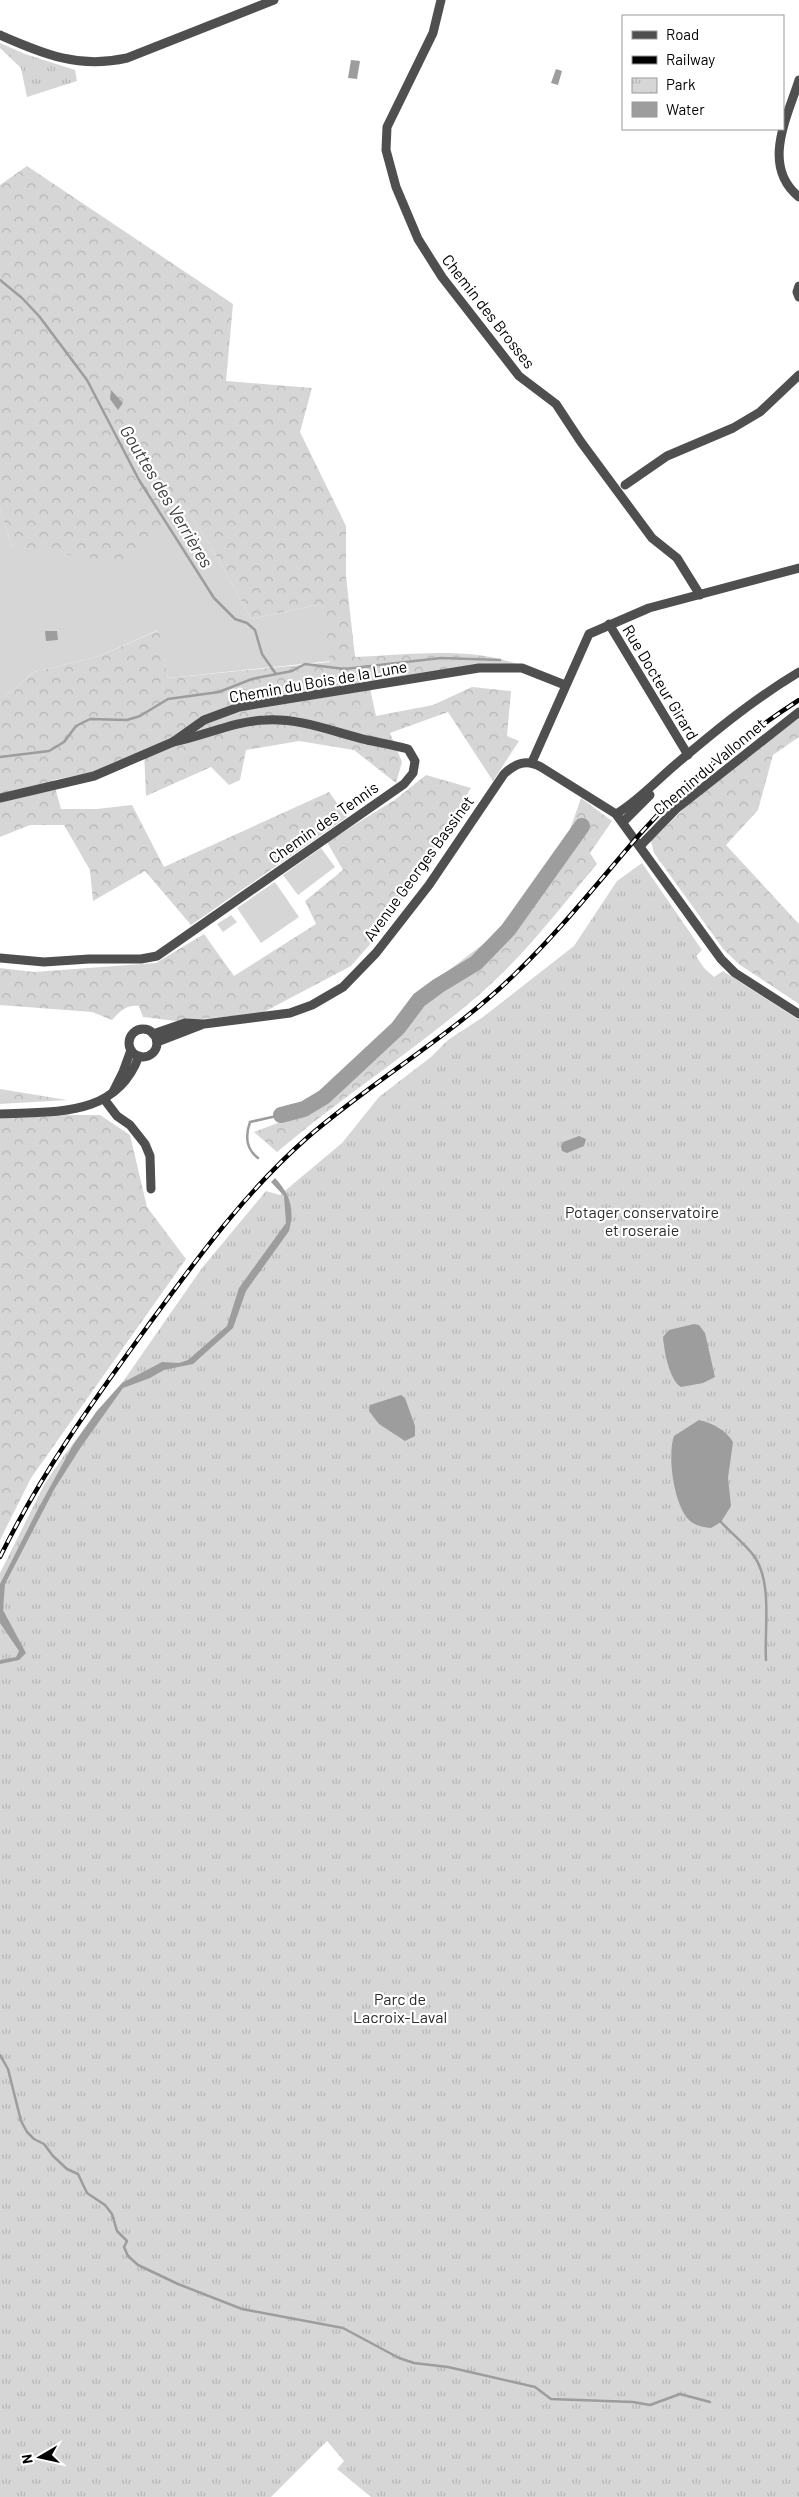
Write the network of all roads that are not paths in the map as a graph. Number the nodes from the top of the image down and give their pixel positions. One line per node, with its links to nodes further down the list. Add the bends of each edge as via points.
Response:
1 (274, 0): 3 (street, via 127,58 107,62 54,57)
2 (441, 0): 13 (street, Chemin des Brosses, via 433,33 386,127 386,150 396,187 418,239 449,286 519,376 556,404 652,538 678,558)
3 (0, 35)
4 (799, 80): 5 (street)
5 (784, 130)
6 (784, 130): 7 (street, via 777,153 782,173)
7 (799, 197)
8 (799, 286): 9 (street)
9 (799, 297)
10 (799, 375): 11 (street, via 760,412 733,428 667,456)
11 (625, 484)
12 (799, 568): 13 (street)
13 (700, 595): 14 (street, via 649,608)
14 (609, 624): 16 (street, via 589,634); 19 (street, Rue Docteur Girard)
15 (799, 672): 19 (street, via 764,693)
16 (565, 685): 18 (street, Chemin du Bois de la Lune, via 522,668 479,668 239,707 204,720); 20 (street)
17 (799, 712): 24 (street, Chemin du Vallonnet, via 676,809)
18 (173, 742): 21 (street, Chemin du Bois de la Lune, via 94,776); 25 (street, Chemin des Tennis, via 195,738 224,726 266,720 311,725 408,748 415,761 413,773 404,784 158,956 141,960 44,962)
19 (688, 755): 22 (street); 23 (street)
20 (532, 762): 22 (street); 27 (street, Avenue Georges Bassinet, via 513,766 504,774 429,885 360,971 343,986 312,1005 276,1017 184,1023)
21 (0, 798)
22 (616, 814): 23 (street)
23 (623, 822): 24 (street)
24 (640, 846): 26 (street, via 721,959 736,973)
25 (0, 958)
26 (799, 1014)
27 (155, 1038): 28 (street, via 147,1030 135,1031 129,1042); 29 (street, via 152,1054)
28 (131, 1050): 29 (street); 30 (street)
29 (139, 1056): 30 (street, via 121,1088)
30 (112, 1092): 31 (street)
31 (104, 1099): 32 (street, via 68,1110); 33 (street, via 145,1144 150,1156)
32 (0, 1114)
33 (151, 1189)

